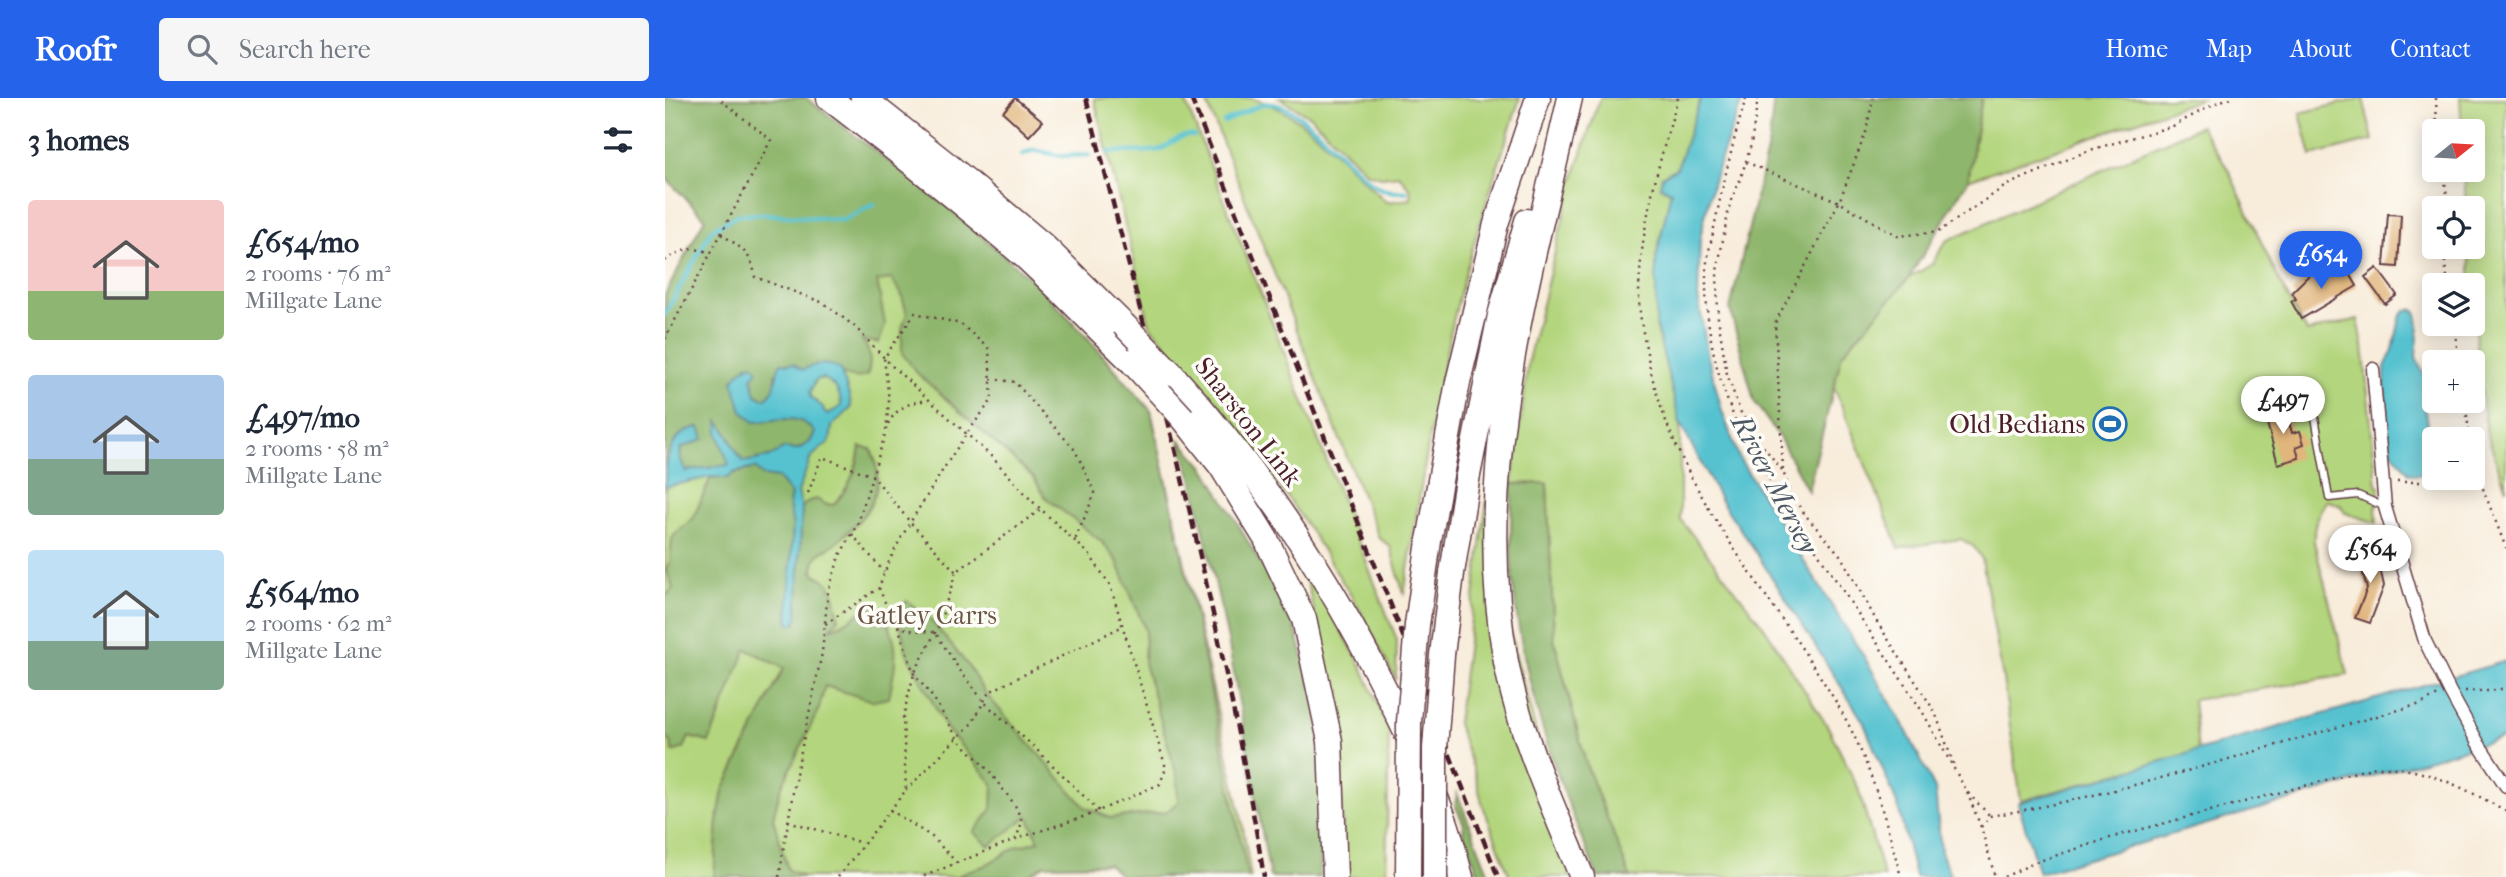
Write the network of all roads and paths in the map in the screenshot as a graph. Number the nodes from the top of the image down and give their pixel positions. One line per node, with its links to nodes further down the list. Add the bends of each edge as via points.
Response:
1 (718, 98): 15 (path, via 771,139)
2 (829, 98): 66 (highway, Sharston Link, bridge, via 935,181 1058,288 1131,361 1221,466 1260,529 1304,619 1330,741)
3 (863, 98): 69 (highway, Sharston Link, bridge, via 1044,246 1171,373 1220,430 1298,537 1378,674 1443,815)
4 (1538, 98): 67 (highway, bridge, via 1496,224 1458,382 1429,541 1409,722)
5 (1569, 98): 68 (highway, bridge, via 1500,315 1467,480 1442,655 1435,748); 70 (highway, via 1509,380 1496,468 1495,557 1507,665 1536,764)
6 (1678, 98): 71 (path, via 1656,170 1642,241 1639,297 1651,372 1671,438 1699,493 1857,739)
7 (1746, 98): 50 (path, via 1728,159 1706,272 1714,358 1729,411 1922,711)
8 (1758, 98): 13 (path)
9 (1873, 98): 14 (path, via 1866,132)
10 (2232, 98): 14 (path, via 2173,125 2090,150 2007,185 1938,232 1898,236)
11 (2436, 98): 12 (path)
12 (2437, 119)
13 (1746, 162): 14 (path); 26 (path, via 1730,203 1717,271 1718,318 1727,374 1740,411)
14 (1839, 202): 26 (path, via 1775,323)
15 (721, 234): 16 (path); 19 (path, via 743,248 754,264 755,277 824,303)
16 (711, 253): 17 (path, via 685,249); 18 (path)
17 (665, 261)
18 (665, 339)
19 (884, 358): 21 (path, via 915,313 961,324 989,349); 22 (path); 24 (path, via 890,401)
20 (2373, 369): 28 (street)
21 (991, 379): 25 (path, via 992,400); 36 (path, via 1014,382 1075,450 1094,492)
22 (928, 400): 24 (path, via 906,404); 25 (path)
23 (2314, 411): 32 (lane, via 2329,498 2358,495)
24 (887, 426): 27 (path)
25 (965, 434): 33 (path); 34 (path)
26 (1783, 471): 50 (path, via 1791,495 1842,556 1877,622 1935,712)
27 (873, 476): 31 (path, via 821,457); 34 (path); 35 (path)
28 (2383, 482): 29 (path); 32 (street)
29 (2422, 482)
30 (2483, 490): 37 (path)
31 (808, 493)
32 (2385, 507): 47 (street, via 2425,641)
33 (1041, 509): 36 (path); 39 (path)
34 (910, 522): 38 (path); 39 (path)
35 (852, 534): 38 (path); 41 (path, via 828,592)
36 (1075, 540): 43 (path, via 1110,585)
37 (2506, 548)
38 (884, 572): 40 (path)
39 (956, 572): 44 (path)
40 (879, 588): 41 (path); 42 (path)
41 (824, 625): 58 (path)
42 (898, 626): 44 (path); 45 (path)
43 (1123, 626): 48 (path, via 989,692); 55 (path, via 1166,768 1160,784)
44 (935, 632): 45 (path); 48 (path)
45 (914, 674): 49 (path); 52 (path, via 903,716)
46 (2506, 688): 47 (path)
47 (2449, 692): 51 (street); 57 (path, via 2421,704 2132,786)
48 (984, 702): 49 (path); 55 (path)
49 (958, 739): 52 (path); 60 (path, via 1015,805 1022,822)
50 (1957, 774): 53 (path)
51 (2506, 786)
52 (906, 790): 54 (path)
53 (1967, 792): 57 (path); 59 (path)
54 (890, 810): 61 (path); 62 (path, via 932,837)
55 (1099, 811): 60 (path)
56 (2506, 811): 73 (path, via 2426,773 2375,767 2113,837)
57 (1990, 816): 59 (path)
58 (788, 821): 61 (path); 63 (path)
59 (1980, 827): 72 (path)
60 (1016, 839): 62 (path)
61 (864, 843): 64 (path)
62 (958, 864): 65 (path)
63 (779, 877)
64 (838, 877)
65 (922, 877)
66 (1335, 877)
67 (1408, 877)
68 (1435, 877)
69 (1461, 877)
70 (1582, 877)
71 (1901, 877)
72 (1995, 877)
73 (2004, 877)

